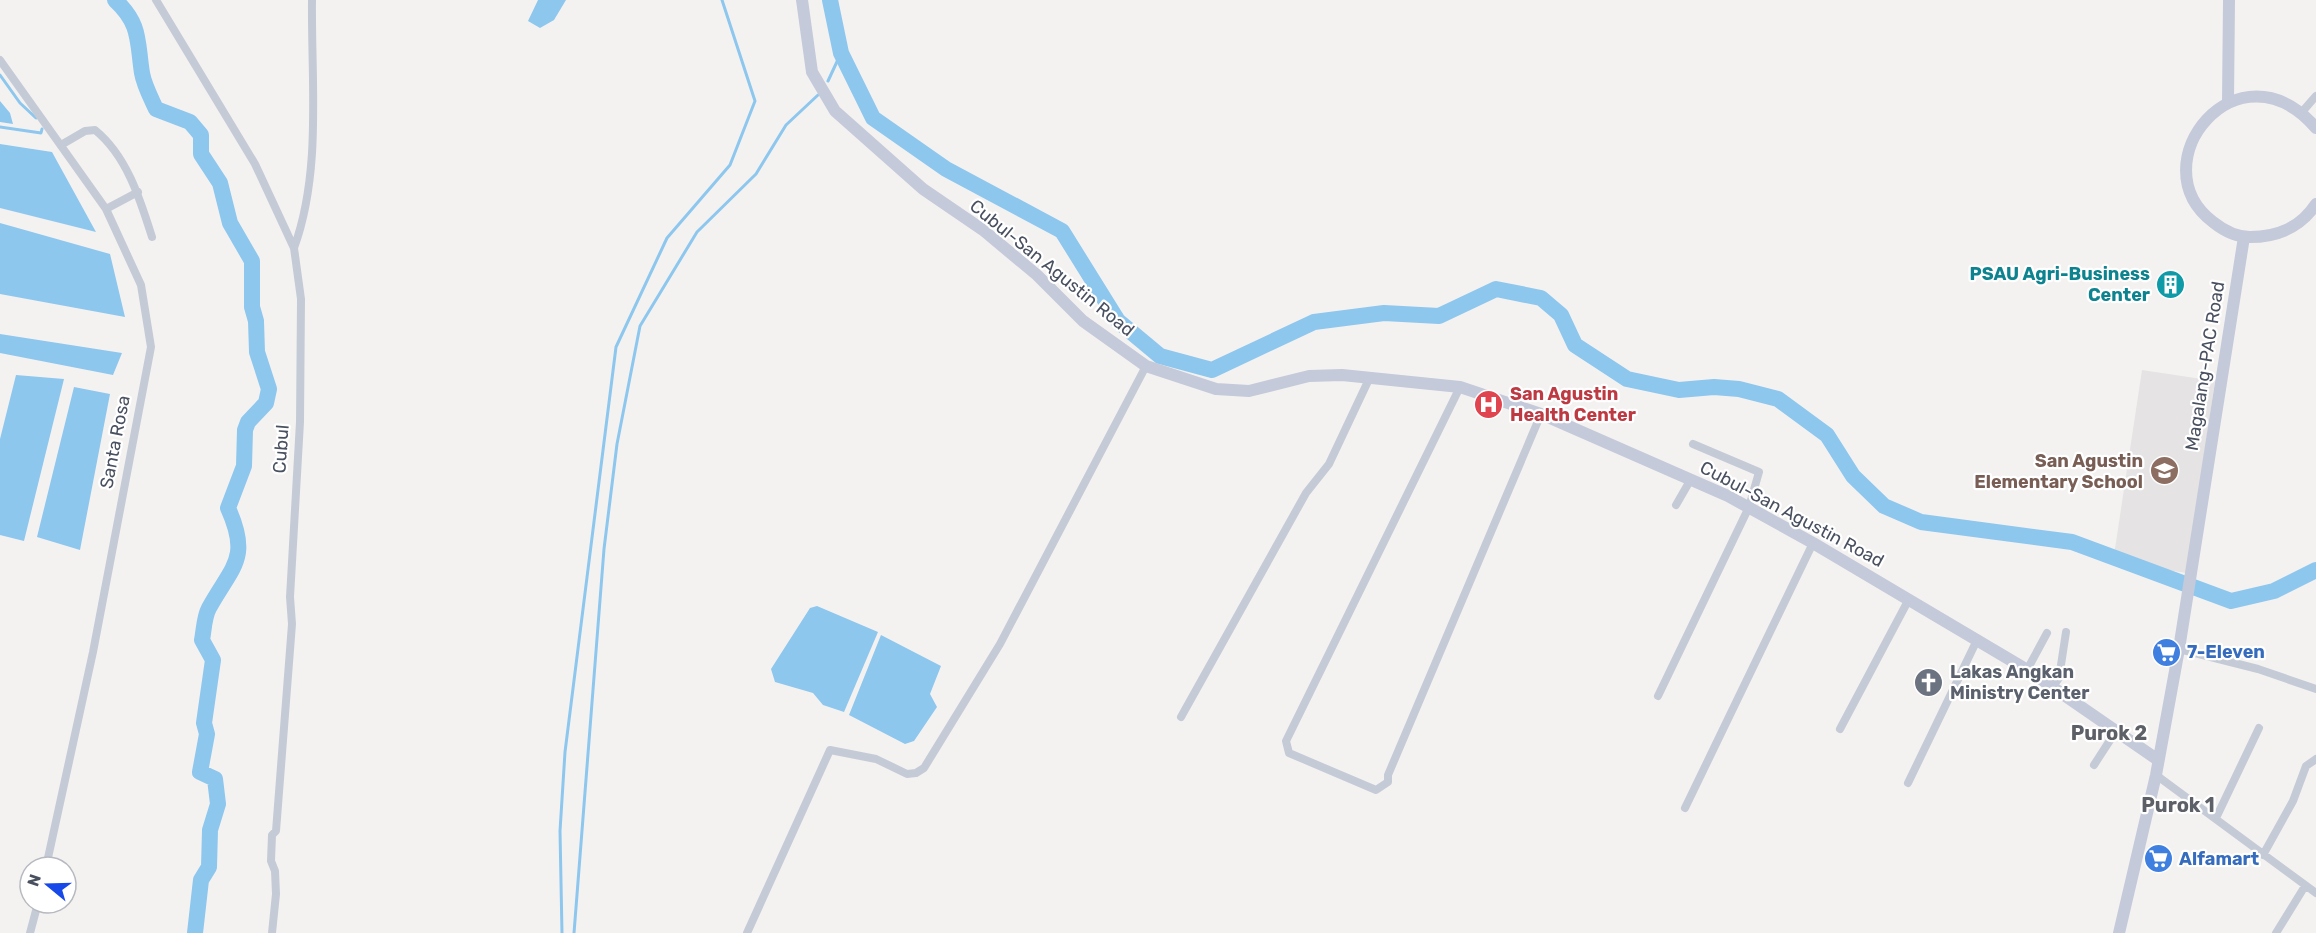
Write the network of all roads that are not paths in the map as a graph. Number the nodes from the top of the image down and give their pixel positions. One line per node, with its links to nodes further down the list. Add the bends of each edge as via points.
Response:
1 (156, 0): 16 (street, Cubul, via 255,164)
2 (312, 0): 16 (street, via 308,189)
3 (802, 0): 17 (street, Cubul-San Agustin Road, via 812,72 835,111 928,193 983,230 1037,275 1083,321)
4 (2229, 0): 7 (street)
5 (0, 60): 10 (street, Santa Rosa)
6 (2316, 96): 8 (street)
7 (2228, 102): 8 (street, via 2254,96 2279,100); 15 (street, via 2209,114 2195,132 2187,153 2186,176 2205,216 2223,230)
8 (2302, 112): 9 (street)
9 (2316, 128)
10 (61, 145): 11 (street, via 85,131 95,130); 13 (street, Santa Rosa)
11 (138, 192): 13 (street); 14 (street)
12 (2316, 204): 15 (street, via 2308,216 2289,230 2267,237)
13 (106, 209): 46 (street, Santa Rosa, via 141,285 151,347 93,652)
14 (152, 237)
15 (2244, 237): 30 (street, Magalang-PAC Road)
16 (294, 248): 51 (street, Cubul, via 301,299 300,422 292,624 276,831 272,835 276,894)
17 (1146, 366): 18 (street, Cubul-San Agustin Road, via 1216,389 1249,391 1309,376); 52 (street, via 999,644 924,768 907,774 876,759 830,750)
18 (1370, 377): 19 (street, Cubul-San Agustin Road); 35 (street, via 1329,464 1306,493)
19 (1460, 387): 20 (street, Cubul-San Agustin Road); 20 (street, via 1286,741 1288,753 1376,790 1388,783 1388,775)
20 (1541, 414): 22 (street, Cubul-San Agustin Road)
21 (1692, 444): 24 (street, via 1759,472)
22 (1691, 479): 23 (street); 24 (street, Cubul-San Agustin Road)
23 (1677, 505)
24 (1749, 507): 25 (street, Cubul-San Agustin Road); 34 (street)
25 (1813, 543): 26 (street, Cubul-San Agustin Road); 44 (street)
26 (1909, 599): 29 (street, Cubul-San Agustin Road); 37 (street)
27 (2066, 632): 32 (street, via 2059,678)
28 (2047, 633): 31 (street)
29 (1977, 640): 31 (street, Cubul-San Agustin Road); 43 (street)
30 (2179, 649): 33 (street); 40 (street, Magalang-PAC Road)
31 (2027, 670): 32 (street, Cubul-San Agustin Road)
32 (2052, 688): 38 (street, Cubul-San Agustin Road)
33 (2316, 689)
34 (1658, 696)
35 (1181, 717)
36 (2259, 728): 45 (street)
37 (1840, 729)
38 (2116, 731): 40 (street, Cubul-San Agustin Road); 41 (street)
39 (2316, 759): 47 (street, via 2306,766 2293,801)
40 (2158, 760): 42 (street, Magalang-PAC Road)
41 (2094, 765)
42 (2156, 775): 45 (street); 53 (street, Magalang-PAC Road)
43 (1908, 783)
44 (1685, 808)
45 (2216, 818): 47 (street)
46 (49, 855)
47 (2263, 855): 48 (street)
48 (2313, 889): 54 (street)
49 (35, 915): 50 (street)
50 (30, 933)
51 (272, 933)
52 (747, 933)
53 (2119, 933)
54 (2276, 933)

